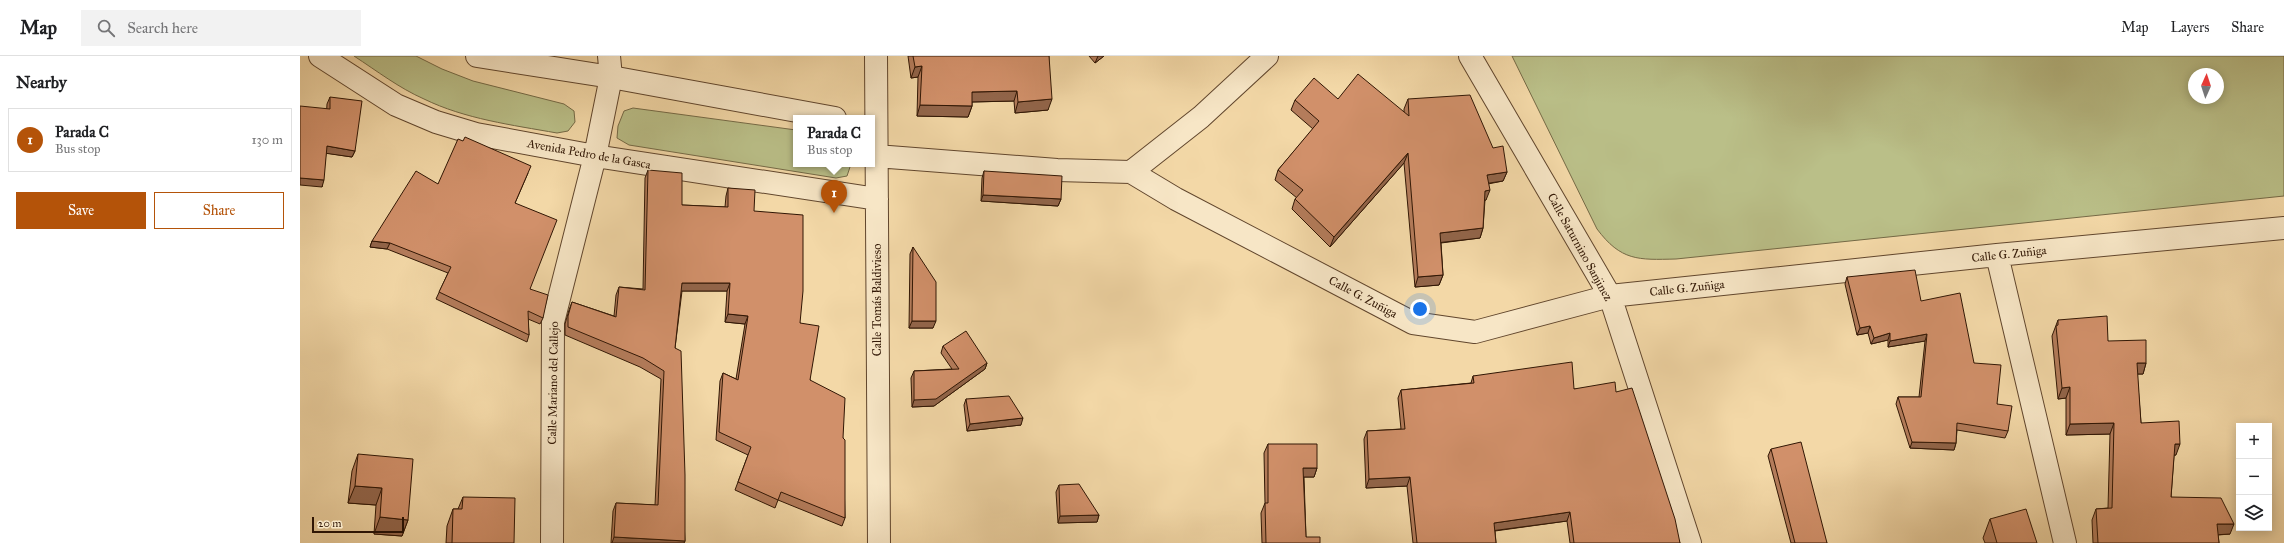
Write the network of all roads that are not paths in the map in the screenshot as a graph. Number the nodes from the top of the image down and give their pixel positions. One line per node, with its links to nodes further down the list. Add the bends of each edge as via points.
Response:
1 (320, 56): 10 (street, Avenida Pedro de la Gasca, via 396,104 436,122 476,134)
2 (477, 56): 6 (street)
3 (876, 56): 8 (street, Calle Tomás Baldivieso)
4 (1267, 56): 12 (street, via 1201,117)
5 (1470, 56): 16 (street, Calle Saturnino Sanjinez)
6 (610, 67): 7 (street); 10 (street, Calle Mariano del Callejo)
7 (822, 115)
8 (874, 115)
9 (875, 140): 11 (street, Calle Tomás Baldivieso)
10 (595, 156): 13 (street, Avenida Pedro de la Gasca); 17 (street, Calle Mariano del Callejo, via 553,322)
11 (876, 156): 12 (street, via 1057,170); 13 (street, Calle Tomás Baldivieso)
12 (1131, 172): 16 (street, Calle G. Zuñiga, via 1176,199 1414,324 1475,332)
13 (877, 199): 18 (street, Calle Tomás Baldivieso)
14 (2284, 228): 15 (street, Calle G. Zuñiga)
15 (1997, 255): 16 (street, Calle G. Zuñiga); 20 (street)
16 (1610, 296): 19 (street, Calle Saturnino Sanjinez)
17 (552, 543)
18 (879, 543)
19 (1690, 543)
20 (2066, 543)

